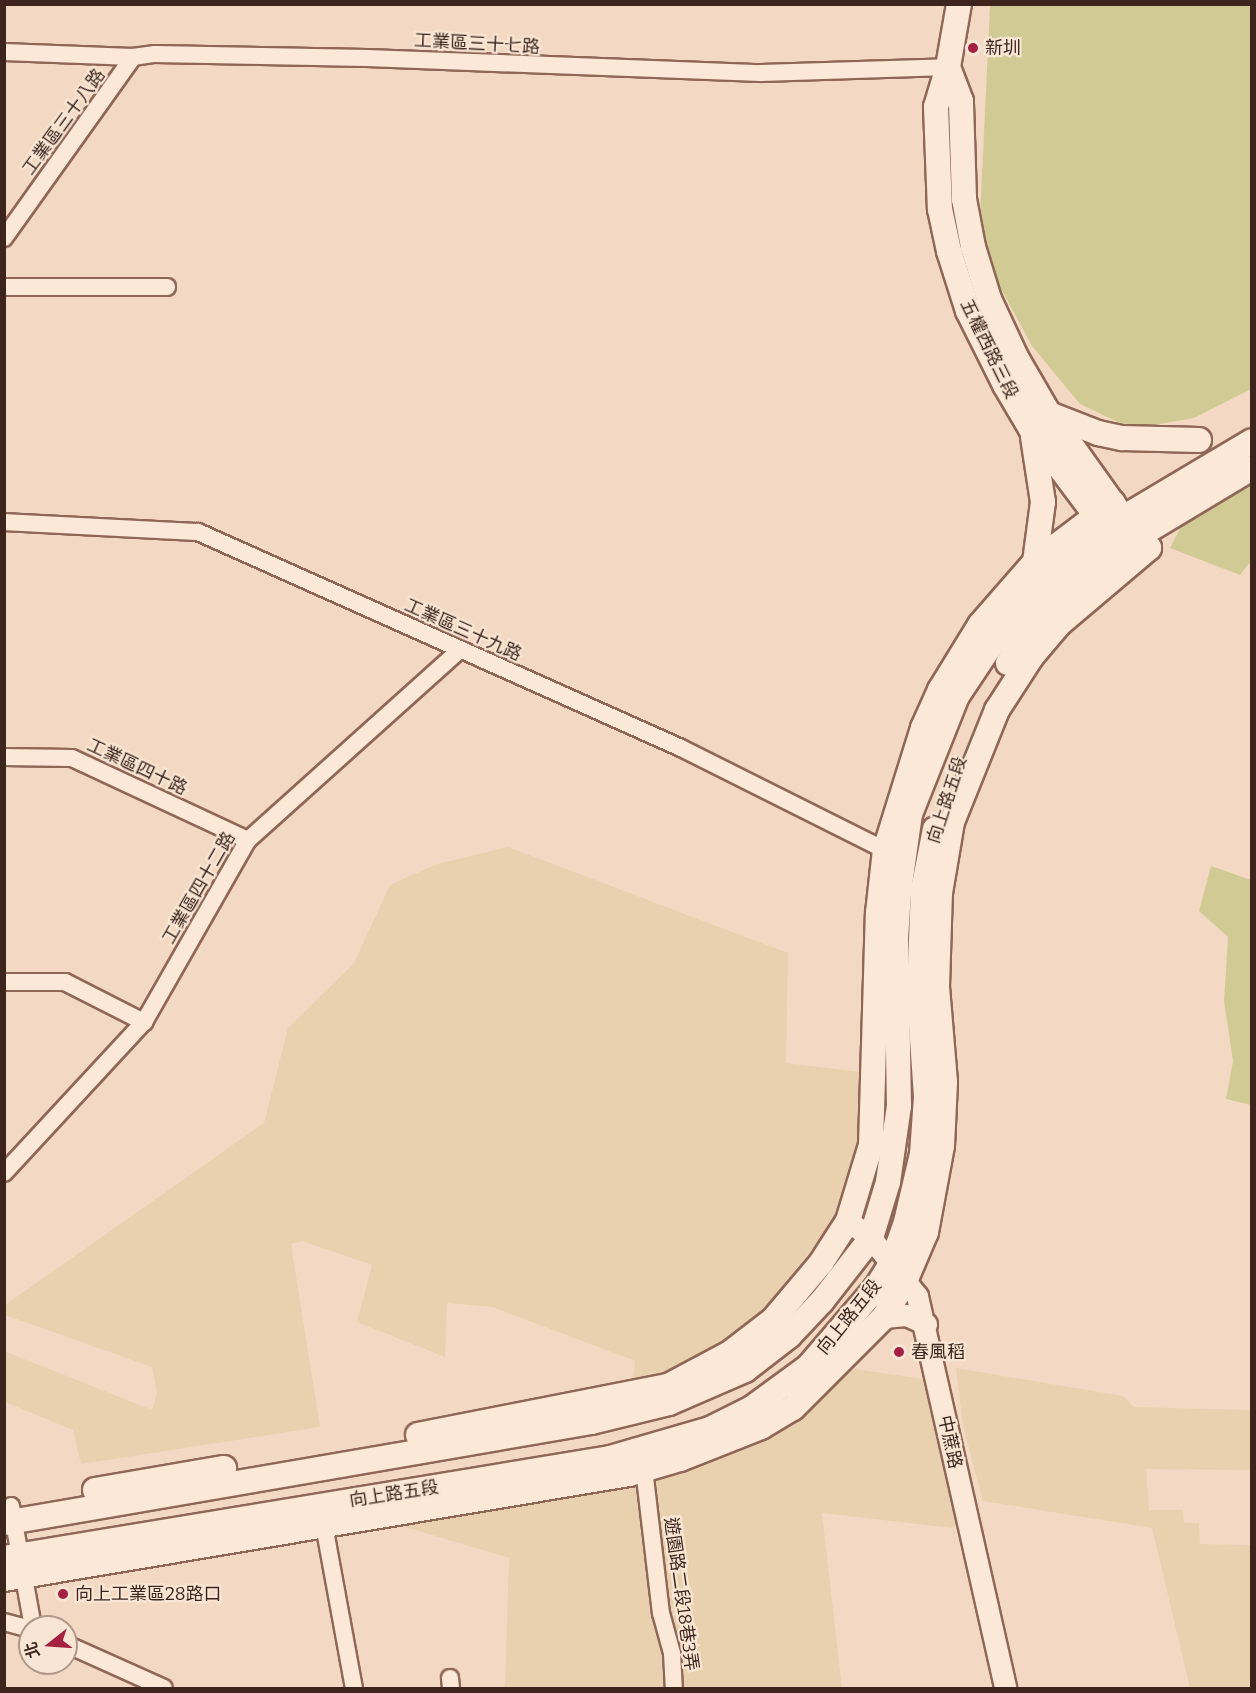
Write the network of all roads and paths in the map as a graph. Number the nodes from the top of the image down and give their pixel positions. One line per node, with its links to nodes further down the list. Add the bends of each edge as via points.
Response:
1 (959, 4): 4 (main road, 五權西路三段)
2 (4, 52): 3 (street, 工業區三十七路)
3 (133, 57): 4 (street, 工業區三十七路, via 155,54 367,58 761,73); 5 (street, 工業區三十八路)
4 (948, 67): 8 (main road, 五權西路三段, via 936,107 940,209 949,251 968,311)
5 (4, 238)
6 (4, 287): 7 (street)
7 (167, 287)
8 (1040, 421): 9 (main road, via 1122,438); 13 (main road, 五權西路三段); 14 (main road, via 1043,502)
9 (1199, 440)
10 (1251, 441): 13 (main road, 向上路五段)
11 (1251, 468): 13 (main road, 向上路五段)
12 (4, 522): 15 (street, 工業區三十九路, via 198,532)
13 (1122, 532): 14 (main road, 向上路五段); 23 (main road, 向上路五段, via 1043,586 988,648 957,696 910,814 896,939 899,1106 888,1182); 24 (main road, 向上路五段, via 1037,621 998,679 966,740 937,818 922,890 919,993 926,1097 922,1154)
14 (1035, 562): 18 (main road, 向上路五段, via 980,625 940,690 920,738)
15 (459, 651): 17 (street, 工業區四十二路); 18 (street, 工業區三十九路, via 681,748)
16 (4, 757): 17 (street, 工業區四十路, via 72,758)
17 (248, 840): 20 (street, 工業區四十二路)
18 (885, 850): 22 (main road, 向上路五段, via 878,913 871,1145)
19 (4, 982): 20 (street, via 65,982)
20 (144, 1022): 21 (street, 工業區四十二路)
21 (4, 1173)
22 (848, 1221): 23 (street, 中蔗路); 28 (main road, 向上路五段, via 821,1263 773,1320 730,1353 668,1386)
23 (872, 1238): 24 (street, 中蔗路); 28 (main road, 向上路五段, via 789,1336 745,1370 669,1403 591,1422)
24 (899, 1270): 25 (main road, 向上路五段); 26 (street, 中蔗路); 30 (main road, 向上路五段, via 876,1288 808,1367 752,1408 679,1440 610,1458)
25 (884, 1317): 26 (street, via 906,1315); 27 (main road, 向上路五段, via 793,1408 721,1444)
26 (926, 1324): 36 (street, 中蔗路)
27 (644, 1469): 29 (main road, 向上路五段); 35 (street, 遊園路二段18巷3弄)
28 (8, 1514): 30 (street)
29 (324, 1525): 30 (main road, 向上路五段); 34 (street)
30 (13, 1567): 31 (street)
31 (28, 1615)
32 (78, 1650): 33 (street)
33 (164, 1689)
34 (354, 1689)
35 (674, 1689)
36 (1005, 1689)

